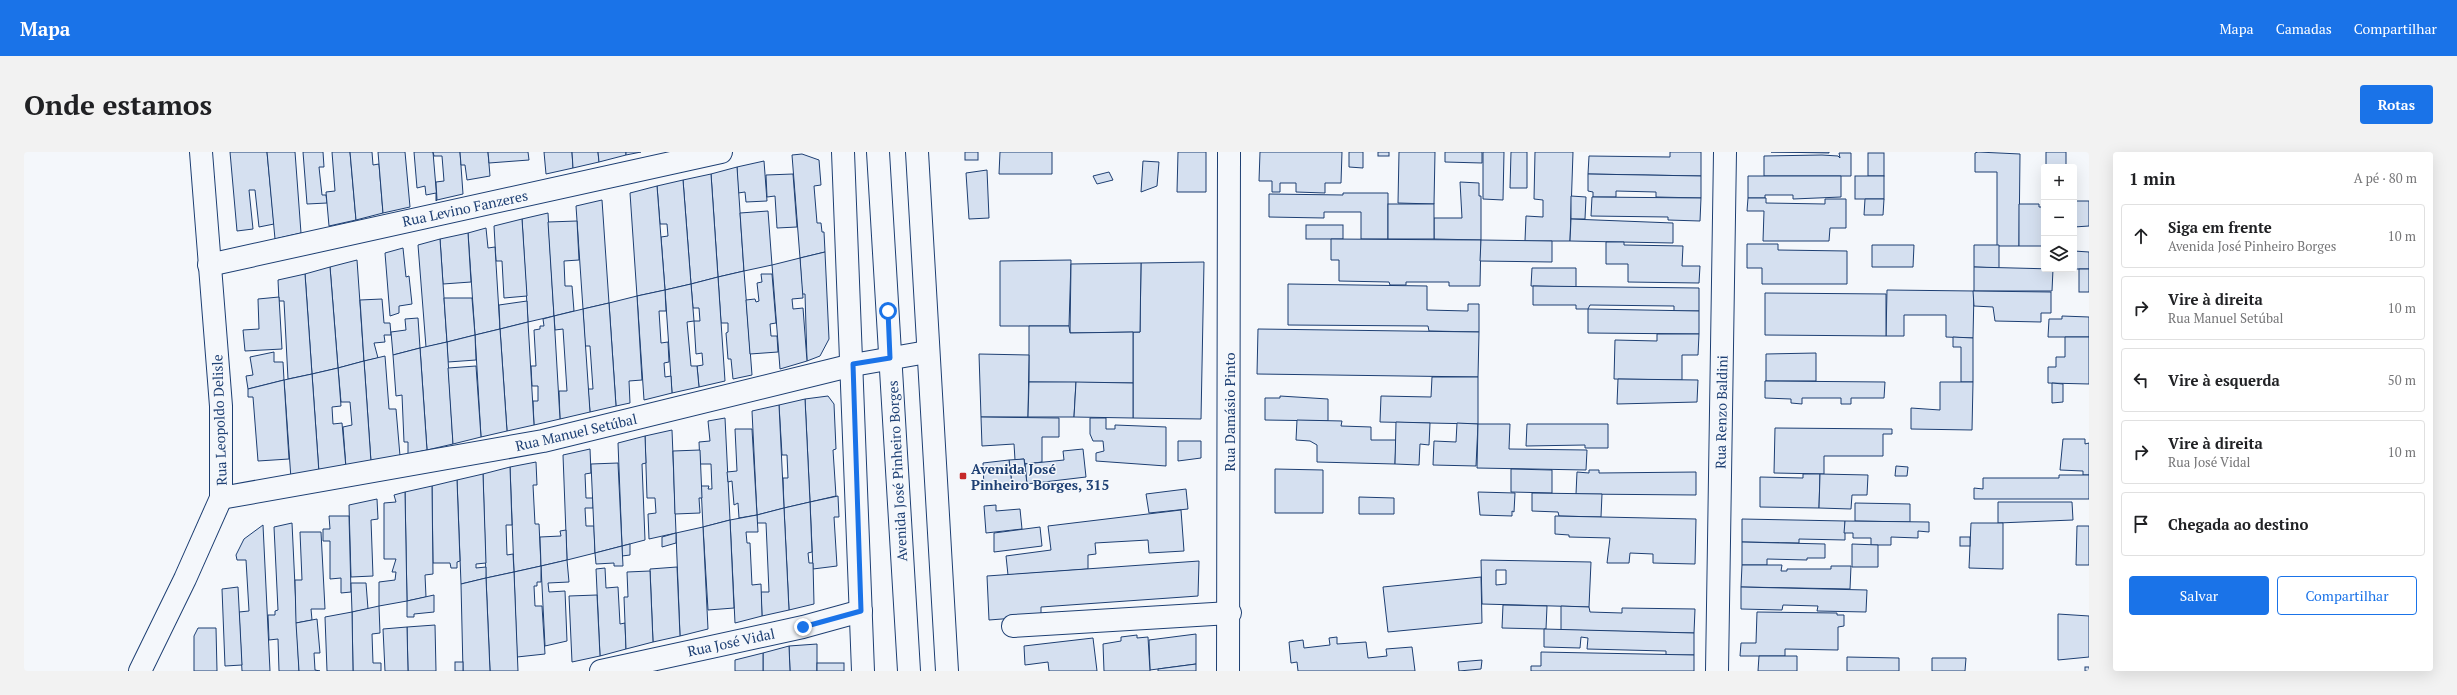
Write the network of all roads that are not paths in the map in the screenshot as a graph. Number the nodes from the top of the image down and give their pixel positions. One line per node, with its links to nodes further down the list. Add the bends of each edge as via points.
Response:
1 (201, 152): 8 (street, Rua Leopoldo Delisle)
2 (721, 152): 8 (street, Rua Levino Fanzeres)
3 (843, 152): 11 (street)
4 (878, 152): 10 (street, Avenida José Pinheiro Borges)
5 (917, 152): 9 (street)
6 (1229, 152): 14 (street, Rua Damásio Pinto)
7 (1725, 152): 22 (street, Rua Renzo Baldini)
8 (209, 265): 12 (street, Rua Leopoldo Delisle, via 221,406)
9 (927, 352): 10 (street, Rua Manuel Setúbal); 20 (street)
10 (890, 358): 11 (street, Rua Manuel Setúbal); 19 (street, Avenida José Pinheiro Borges)
11 (853, 364): 12 (street, Rua Manuel Setúbal, via 543,441); 13 (street)
12 (221, 498): 16 (street, Rua Leopoldo Delisle)
13 (861, 611): 17 (street, Rua José Vidal, via 803,627); 18 (street)
14 (1230, 613): 15 (street); 21 (street, Rua Damásio Pinto)
15 (1013, 626)
16 (140, 671)
17 (601, 671)
18 (863, 671)
19 (909, 671)
20 (947, 671)
21 (1228, 671)
22 (1717, 671)

